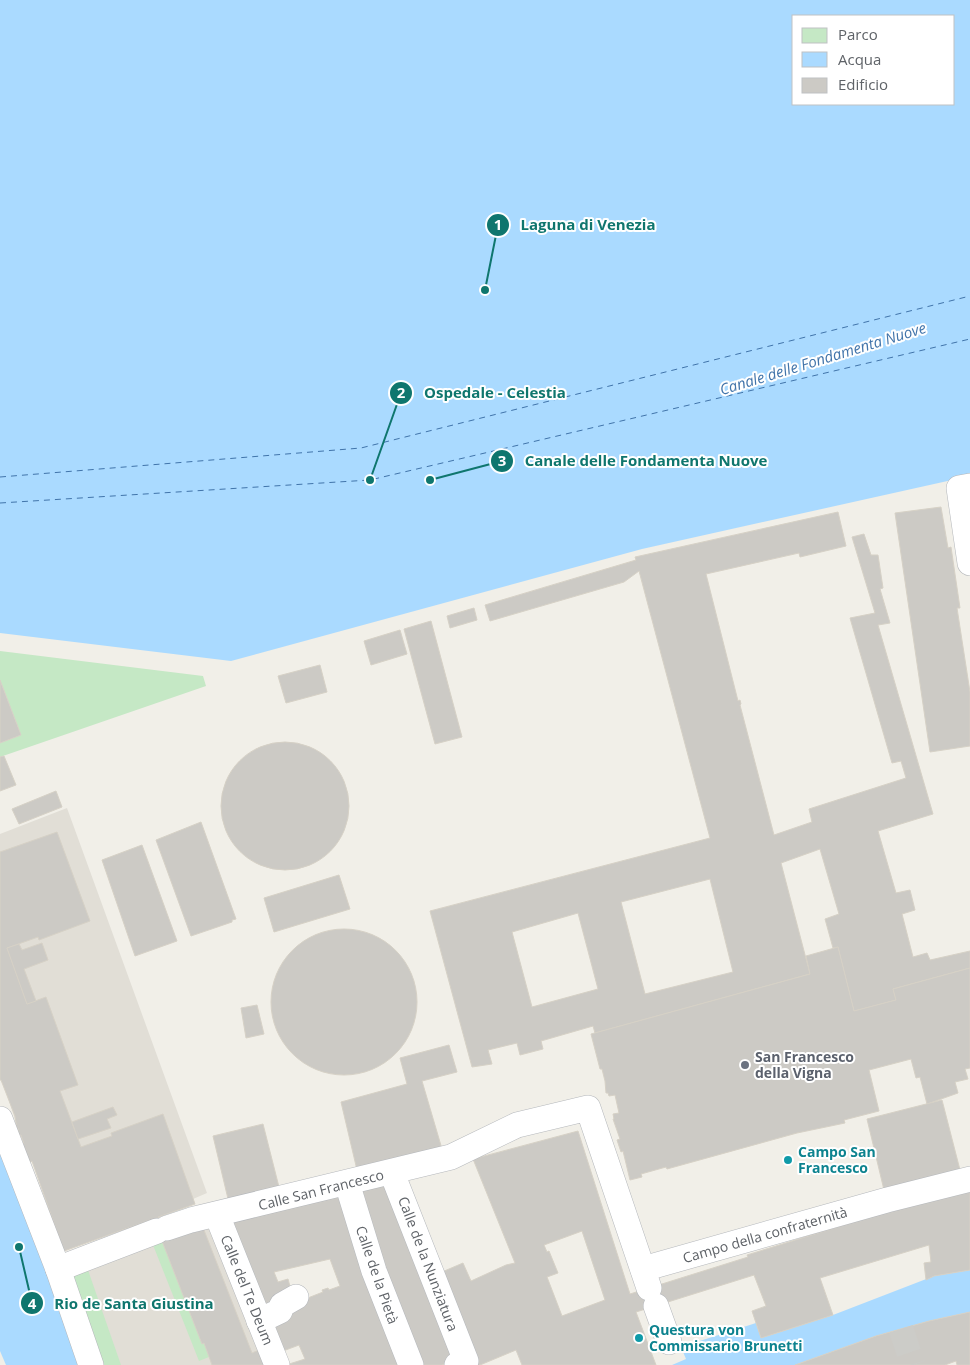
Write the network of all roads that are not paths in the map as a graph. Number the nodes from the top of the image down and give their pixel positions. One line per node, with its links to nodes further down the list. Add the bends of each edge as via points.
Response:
1 (965, 487): 2 (street)
2 (970, 563)
3 (0, 1119): 10 (street)
4 (970, 1159): 5 (street)
5 (970, 1165)
6 (392, 1172): 8 (street, Calle San Francesco); 11 (street, Calle San Francesco, via 452,1157 517,1125 588,1108); 15 (street, Calle de la Nunziatura)
7 (970, 1179): 11 (street, Campo della confraternità, via 887,1200)
8 (347, 1183): 9 (street, Calle San Francesco); 18 (street, Calle de la Pietà, via 374,1271)
9 (218, 1215): 10 (street, Calle San Francesco, via 189,1215 162,1230); 13 (street, Calle del Te Deum)
10 (58, 1268): 16 (street)
11 (649, 1288): 14 (street)
12 (296, 1297): 13 (street, via 282,1305 280,1311)
13 (259, 1321): 17 (street, Calle del Te Deum)
14 (669, 1342)
15 (461, 1361)
16 (91, 1365)
17 (277, 1365)
18 (411, 1365)

